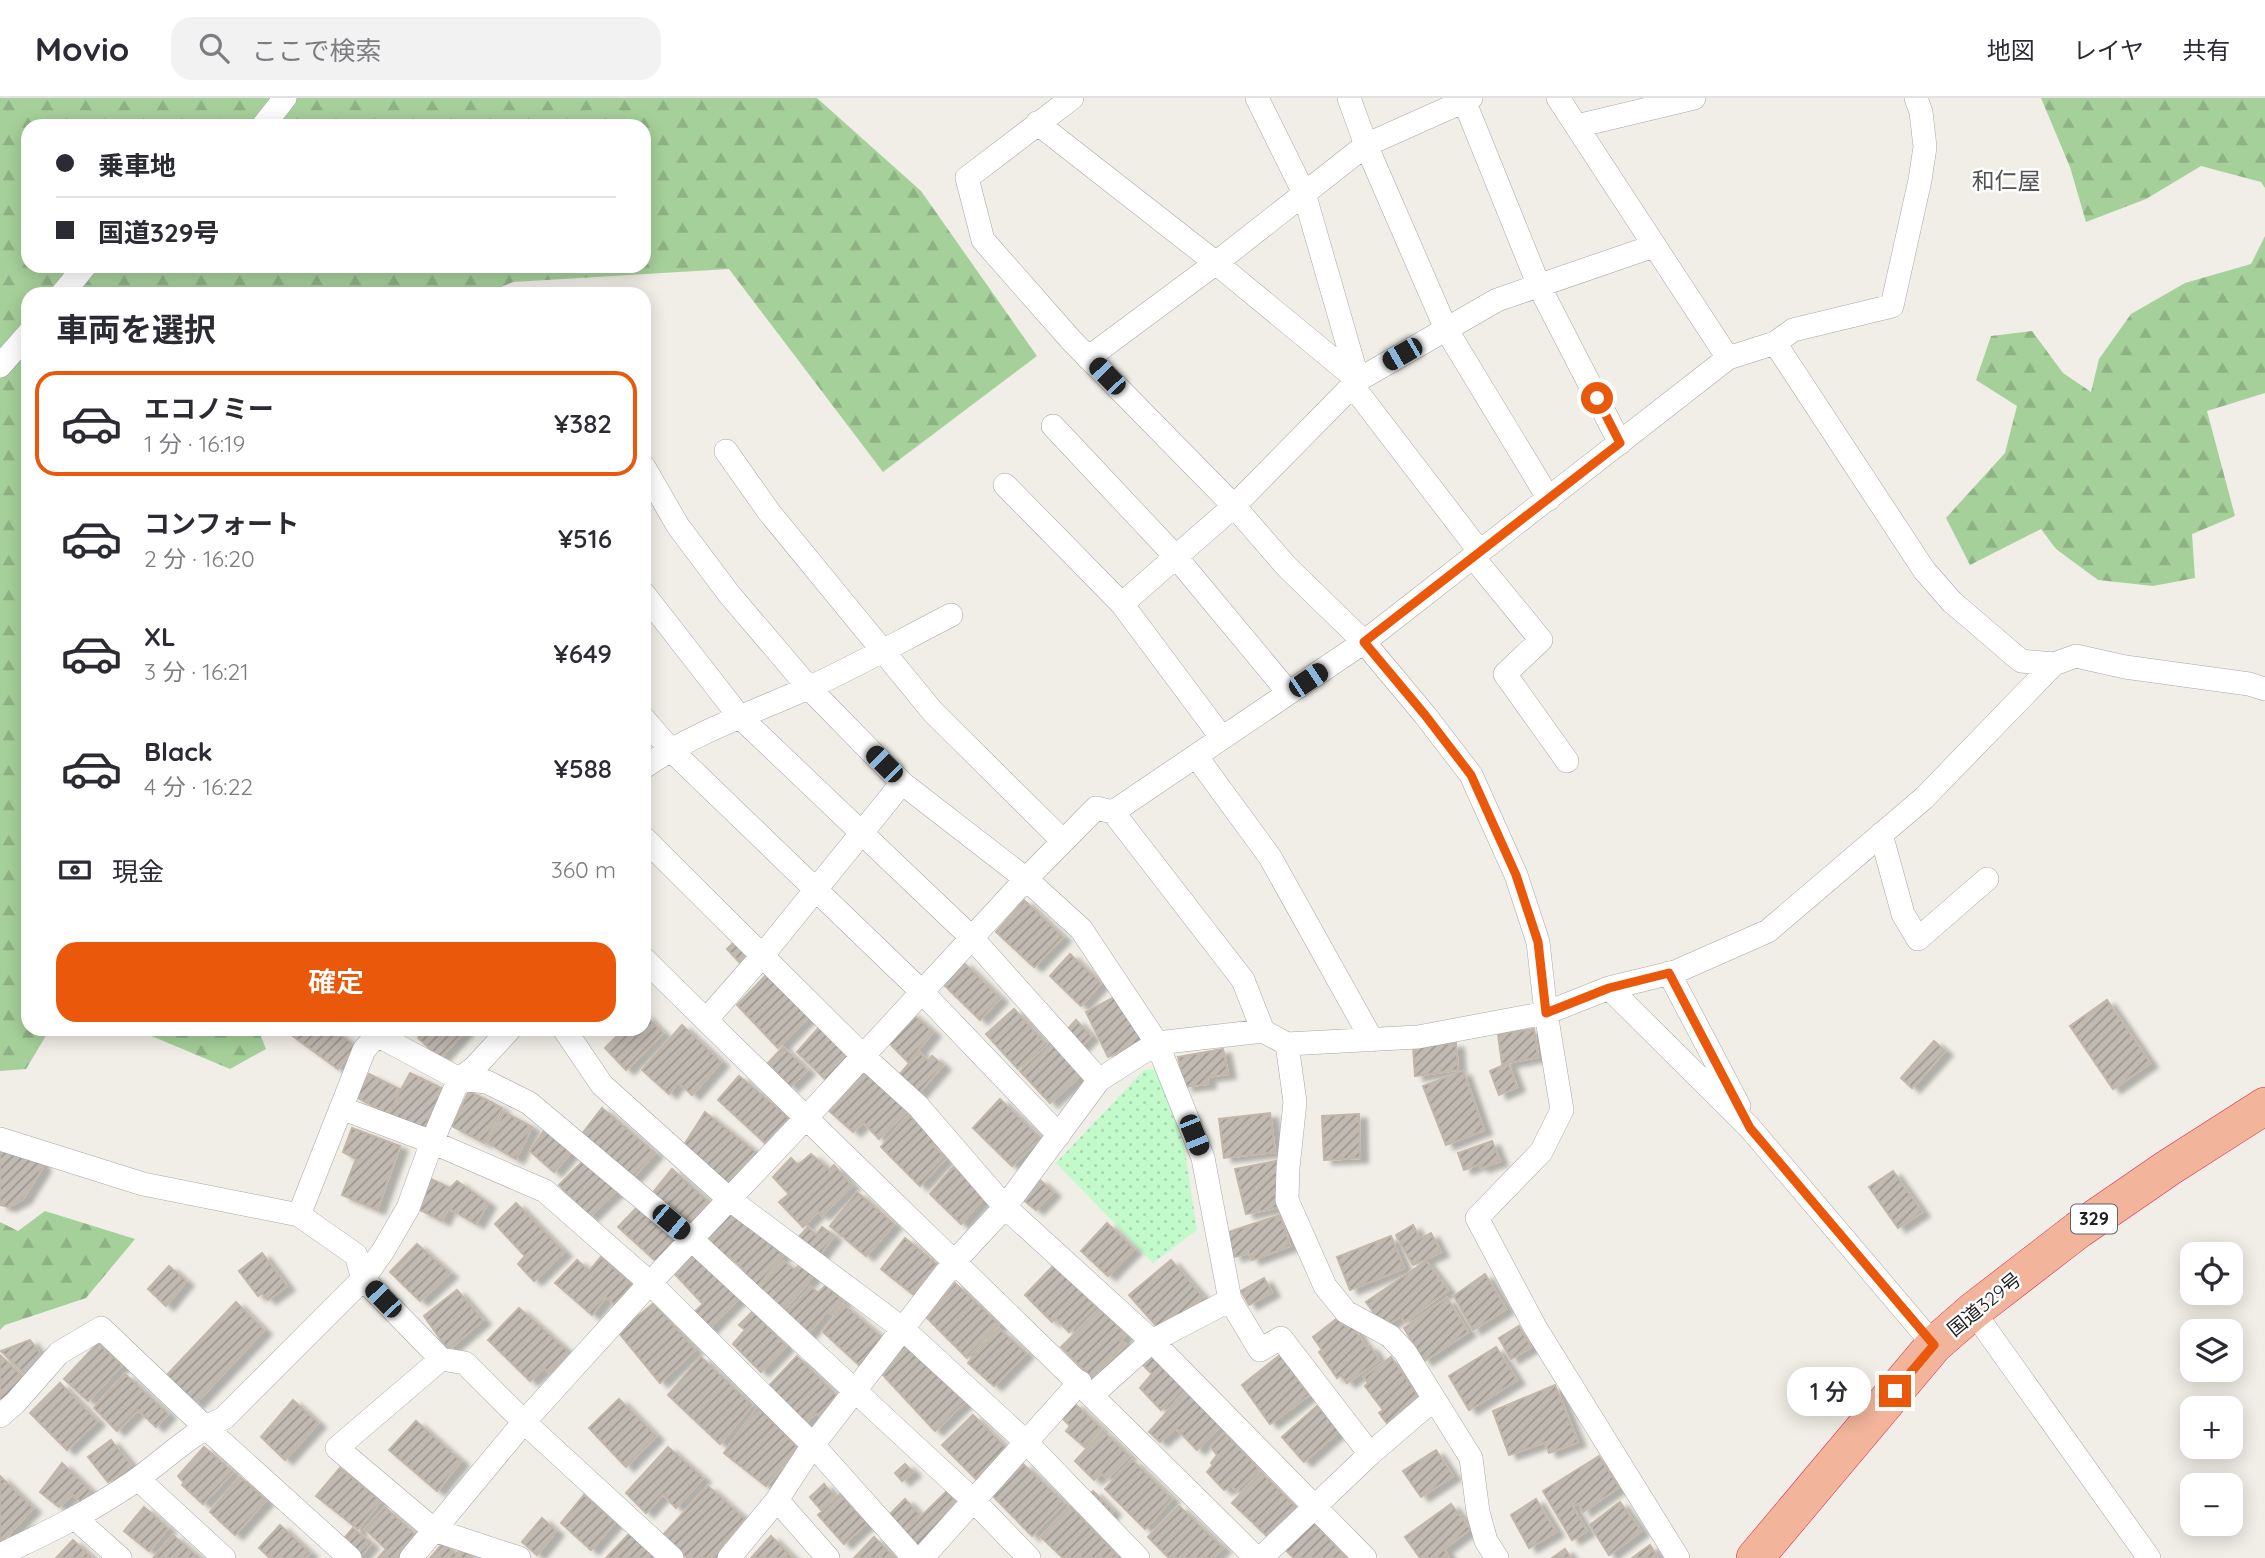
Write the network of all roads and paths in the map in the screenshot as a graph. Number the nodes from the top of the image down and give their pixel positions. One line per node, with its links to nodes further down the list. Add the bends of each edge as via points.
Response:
1 (285, 98): 9 (street)
2 (1073, 98): 10 (street)
3 (1257, 98): 13 (street)
4 (1349, 98): 12 (street)
5 (1558, 98): 11 (street)
6 (1694, 98): 11 (street)
7 (1916, 98): 21 (street, via 1925,147 1892,306 1794,330)
8 (1466, 99): 12 (street); 17 (street)
9 (268, 119)
10 (1037, 123): 15 (street); 22 (street, via 967,178 983,240)
11 (1577, 126): 14 (street)
12 (1366, 145): 13 (street); 19 (street)
13 (1304, 193): 15 (street); 25 (street)
14 (1654, 246): 17 (street); 23 (street)
15 (1216, 263): 22 (street); 25 (street)
16 (79, 273): 18 (street)
17 (1539, 286): 19 (street, via 1497,300); 27 (street)
18 (68, 287)
19 (1446, 329): 25 (street); 31 (street)
20 (21, 342): 24 (street)
21 (1775, 343): 23 (street); 40 (street, via 1924,569 1952,602 2021,661)
22 (1088, 358): 32 (street)
23 (1728, 358): 27 (street)
24 (0, 366)
25 (1355, 383): 32 (street); 33 (street)
26 (1053, 426): 34 (street)
27 (1620, 443): 31 (street)
28 (726, 451): 39 (street, via 769,512)
29 (651, 479): 41 (street, via 678,526 729,594)
30 (1005, 485): 36 (street)
31 (1549, 499): 33 (street)
32 (1234, 506): 34 (street); 38 (street, via 1287,567)
33 (1477, 555): 38 (street); 49 (street, via 1541,640 1505,674)
34 (1176, 557): 36 (street); 43 (street)
35 (651, 603): 44 (street)
36 (1122, 604): 46 (street)
37 (951, 615): 39 (street)
38 (1364, 642): 43 (street); 66 (street, via 1471,775 1516,875 1538,942)
39 (881, 650): 41 (street); 55 (street, via 933,712)
40 (2054, 664): 42 (street, via 2076,656); 54 (street, via 1924,798)
41 (809, 688): 44 (street); 51 (street)
42 (2265, 689)
43 (1289, 693): 46 (street)
44 (739, 716): 47 (street); 53 (street)
45 (651, 727): 47 (street)
46 (1222, 738): 48 (street)
47 (670, 749): 50 (street); 59 (street)
48 (1196, 756): 52 (street); 73 (street, via 1270,857)
49 (1567, 761)
50 (651, 762)
51 (902, 783): 53 (street); 57 (street)
52 (1113, 812): 55 (street, via 1096,808); 68 (street, via 1243,980)
53 (861, 832): 59 (street); 60 (street)
54 (1881, 834): 58 (street, via 1903,914 1918,939); 63 (street, via 1768,931)
55 (1063, 841): 57 (street)
56 (651, 845): 61 (street)
57 (1026, 879): 60 (street); 74 (street, via 1081,929)
58 (1987, 879)
59 (816, 891): 61 (street); 65 (street)
60 (972, 938): 65 (street); 78 (street)
61 (762, 956): 67 (street); 76 (street)
62 (651, 966): 67 (street)
63 (1669, 973): 64 (street); 82 (street)
64 (1609, 988): 66 (street); 82 (street)
65 (922, 992): 76 (street); 83 (street)
66 (1546, 1013): 73 (street, via 1418,1037); 130 (street, via 1562,1110 1541,1152 1477,1218 1535,1327)
67 (706, 1020): 81 (street)
68 (1263, 1031): 74 (street); 75 (street)
69 (376, 1036): 80 (street, via 364,1050)
70 (386, 1036): 77 (street)
71 (504, 1036): 77 (street)
72 (569, 1036): 86 (street, via 602,1085)
73 (1372, 1040): 75 (street)
74 (1157, 1043): 78 (street); 93 (street, via 1203,1158)
75 (1287, 1044): 101 (street, via 1295,1102 1287,1200 1325,1286 1346,1312 1390,1336)
76 (863, 1056): 81 (street); 87 (street, via 918,1106)
77 (459, 1079): 85 (street); 89 (street, via 486,1082 529,1104)
78 (1099, 1080): 83 (street)
79 (2265, 1106): 94 (highway, 国道329号 / 329, via 2078,1230)
80 (341, 1108): 85 (street); 88 (street)
81 (805, 1119): 86 (street); 90 (street)
82 (1750, 1128): 97 (street)
83 (1059, 1135): 87 (street)
84 (0, 1139): 88 (street, via 143,1184)
85 (432, 1142): 91 (street, via 408,1208); 92 (street, via 545,1191)
86 (730, 1199): 89 (street); 95 (street)
87 (1005, 1207): 90 (street); 96 (street)
88 (299, 1215): 91 (street, via 356,1255)
89 (691, 1239): 92 (street); 100 (street)
90 (955, 1261): 95 (street); 99 (street)
91 (363, 1279): 98 (street); 104 (street, via 224,1418)
92 (650, 1283): 103 (street); 106 (street)
93 (1230, 1300): 96 (street); 107 (street, via 1260,1350 1281,1338)
94 (1973, 1311): 97 (highway, 国道329号 / 329); 132 (street)
95 (903, 1329): 100 (street); 105 (street)
96 (1152, 1340): 99 (street); 111 (street)
97 (1934, 1345): 131 (highway, 国道329号 / 329)
98 (441, 1359): 103 (street, via 465,1363); 113 (street, via 337,1448)
99 (1087, 1388): 105 (street); 127 (street)
100 (855, 1390): 106 (street); 110 (street)
101 (1434, 1399): 107 (street); 129 (street, via 1471,1458 1478,1511 1486,1541)
102 (0, 1416): 104 (street, via 58,1353 100,1328)
103 (524, 1422): 113 (street); 120 (street)
104 (205, 1427): 108 (street); 117 (street)
105 (1027, 1443): 110 (street); 126 (street)
106 (813, 1445): 109 (street); 123 (street)
107 (1370, 1454): 111 (street)
108 (138, 1479): 112 (street); 116 (street)
109 (777, 1500): 121 (street); 122 (street)
110 (974, 1501): 124 (street); 125 (street)
111 (1314, 1506): 127 (street); 128 (street)
112 (76, 1519): 114 (street); 115 (street)
113 (434, 1530): 118 (street); 119 (street)
114 (0, 1555)
115 (120, 1558)
116 (224, 1558)
117 (350, 1558)
118 (411, 1558)
119 (519, 1558)
120 (672, 1558)
121 (729, 1558)
122 (828, 1558)
123 (914, 1558)
124 (922, 1558)
125 (1029, 1558)
126 (1138, 1558)
127 (1258, 1558)
128 (1366, 1558)
129 (1497, 1558)
130 (1678, 1558)
131 (1755, 1558)
132 (2149, 1558)

